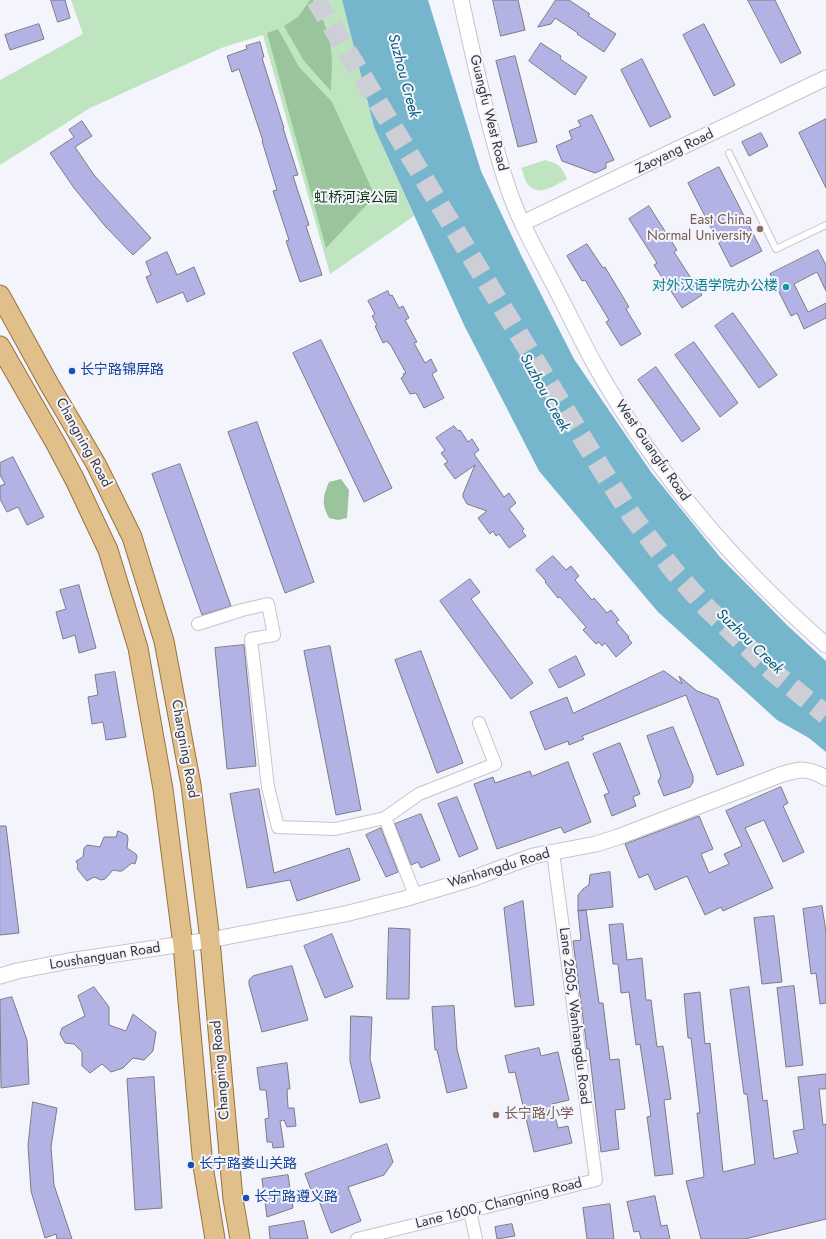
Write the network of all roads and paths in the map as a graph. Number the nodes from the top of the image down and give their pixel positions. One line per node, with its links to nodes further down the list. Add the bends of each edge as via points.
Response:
1 (461, 0): 4 (street, Guangfu West Road, via 491,128 508,189)
2 (826, 78): 4 (street, Zaoyang Road)
3 (729, 153): 5 (lane, via 776,249)
4 (523, 223): 9 (street, West Guangfu Road, via 598,370 645,444 680,492 729,550 792,616)
5 (826, 225)
6 (0, 295): 15 (main road, Changning Road, via 96,464 132,537 164,641 191,785)
7 (0, 346): 16 (main road, Changning Road, via 56,444 108,550 138,648 163,789)
8 (198, 624): 12 (street, via 268,604 274,635 251,639 268,787 278,827 335,829)
9 (826, 645)
10 (479, 722): 12 (street, via 495,764 419,794)
11 (826, 778): 13 (street, Wanhangdu Road, via 812,771 798,770 765,780 618,837)
12 (385, 818): 14 (street)
13 (553, 852): 14 (street, Wanhangdu Road, via 533,856 474,878); 18 (street, Lane 2505, Wanhangdu Road)
14 (415, 895): 15 (street, Wanhangdu Road, via 345,914)
15 (210, 940): 16 (street, Loushanguan Road); 21 (main road, Changning Road, via 232,1199)
16 (183, 945): 17 (street, Loushanguan Road, via 69,961); 20 (main road, Changning Road, via 202,1166)
17 (0, 976)
18 (596, 1180): 19 (street, Lane 1600, Changning Road)
19 (470, 1211): 22 (street, Lane 1600, Changning Road); 23 (street)
20 (215, 1239)
21 (240, 1239)
22 (356, 1239)
23 (476, 1239)

